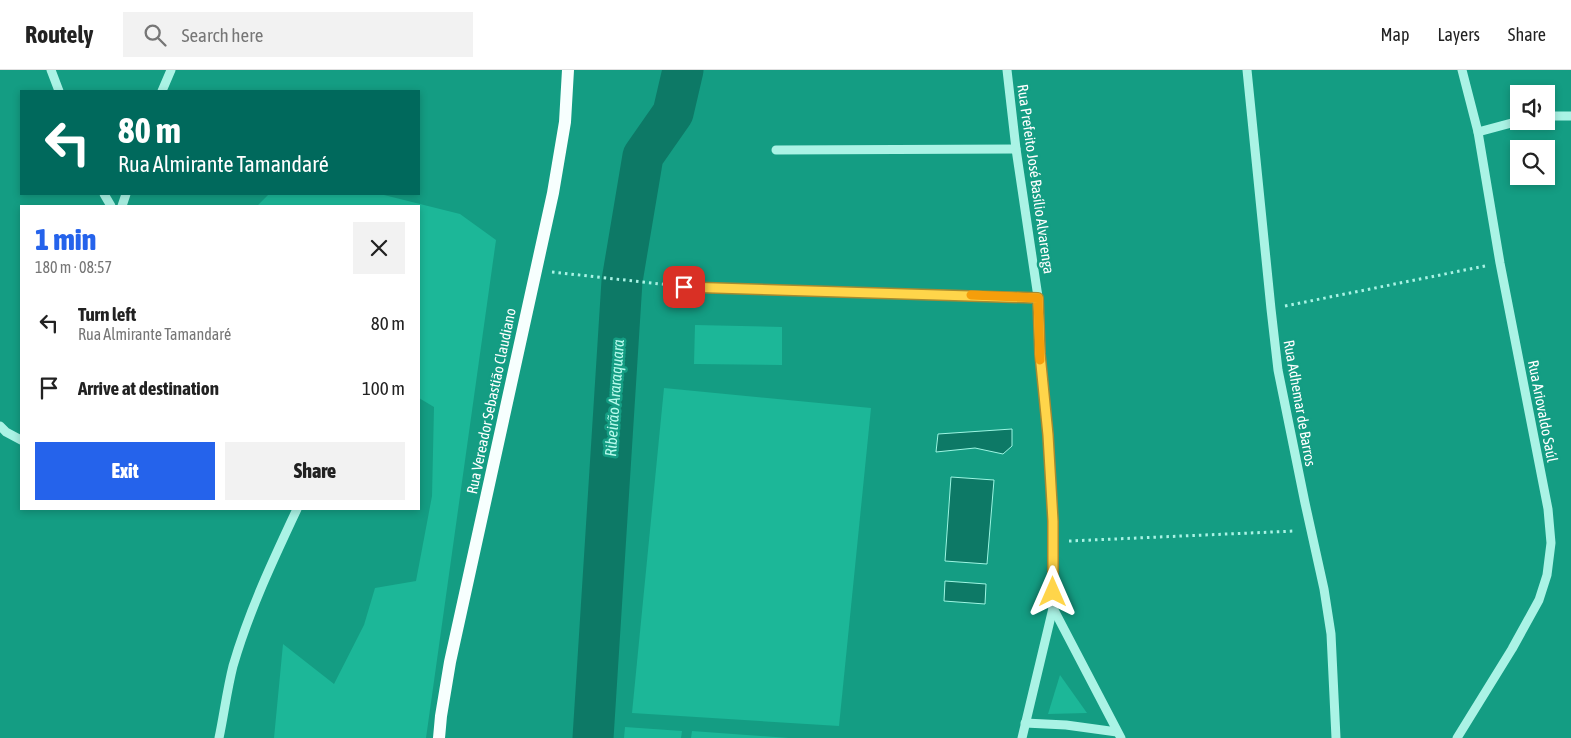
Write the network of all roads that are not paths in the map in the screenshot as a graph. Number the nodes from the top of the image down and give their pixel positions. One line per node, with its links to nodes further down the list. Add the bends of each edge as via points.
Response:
1 (51, 70): 7 (street)
2 (171, 70): 8 (street)
3 (568, 70): 24 (main road, Rua Vereador Sebastião Claudiano, via 565,122 553,193 450,662)
4 (1008, 70): 13 (street, Rua Prefeito José Basílio Alvarenga)
5 (1247, 70): 26 (street, Rua Adhemar de Barros, via 1278,370 1324,589 1331,634)
6 (1462, 70): 12 (street, Rua Ariovaldo Saúl)
7 (59, 90)
8 (162, 90)
9 (1555, 116): 10 (street)
10 (1571, 116)
11 (1510, 123): 12 (street)
12 (1478, 132): 27 (street, Rua Ariovaldo Saúl, via 1548,509 1551,543 1539,600)
13 (1016, 148): 14 (street); 16 (street, Rua Prefeito José Basílio Alvarenga)
14 (776, 150)
15 (684, 287): 16 (street)
16 (1038, 298): 20 (street, Rua Prefeito José Basílio Alvarenga, via 1048,435)
17 (0, 426): 18 (street)
18 (20, 439)
19 (297, 510): 23 (street, via 246,627 233,667)
20 (1053, 608): 21 (street, Rua Prefeito José Basílio Alvarenga); 22 (street)
21 (1025, 723): 22 (street, via 1066,724); 25 (street, Rua Prefeito José Basílio Alvarenga)
22 (1119, 735)
23 (218, 738)
24 (439, 738)
25 (1022, 738)
26 (1336, 738)
27 (1457, 738)

